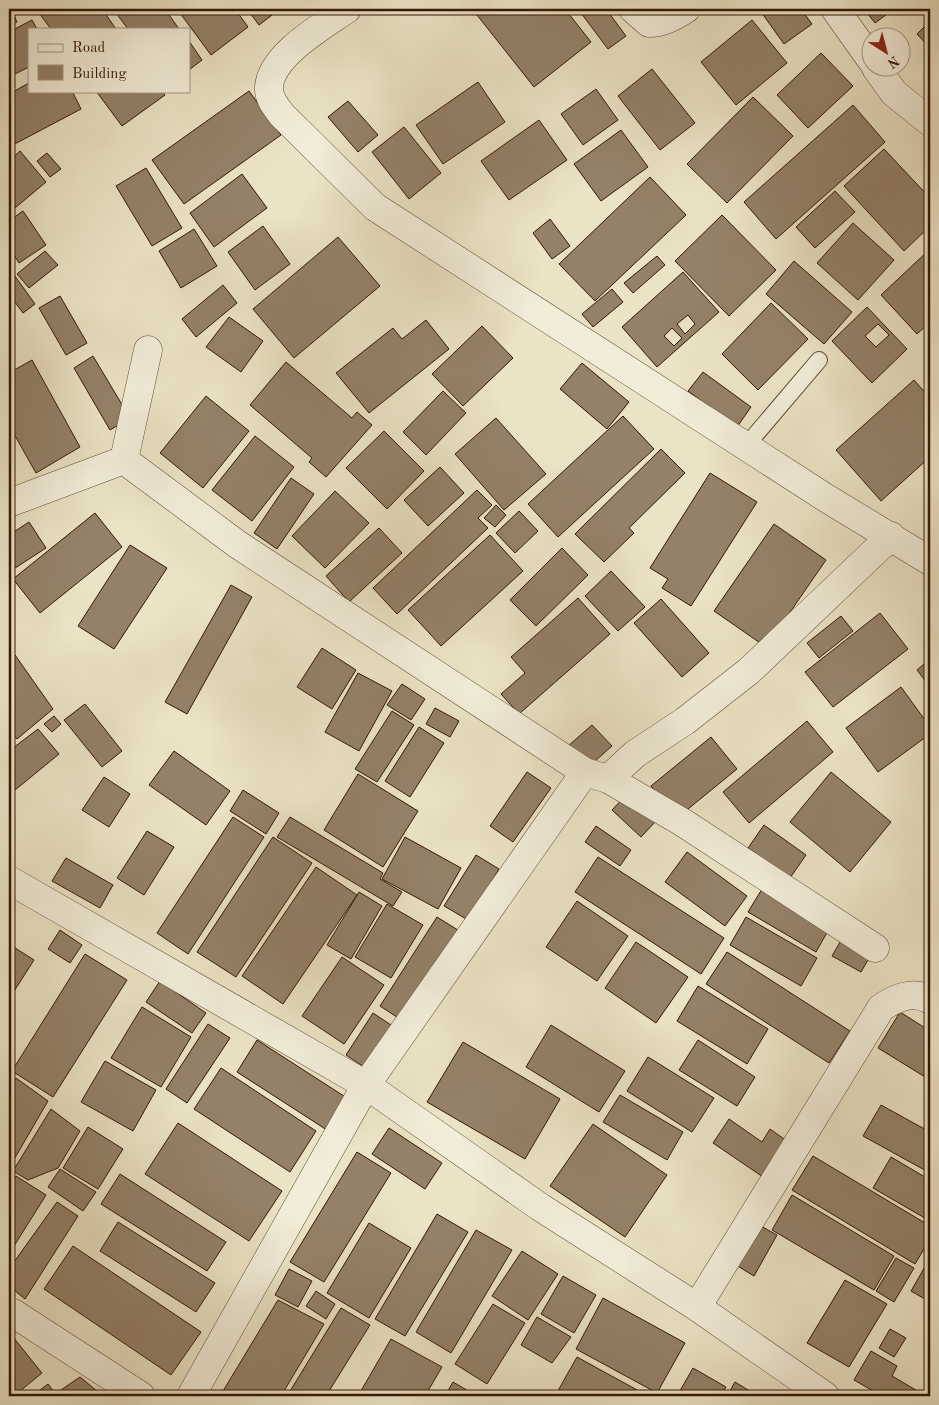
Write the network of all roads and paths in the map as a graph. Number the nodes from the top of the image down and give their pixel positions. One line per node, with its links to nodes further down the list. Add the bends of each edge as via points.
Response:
1 (347, 9): 10 (street, via 279,61 269,88 271,98 282,115 375,206)
2 (633, 9): 3 (street, via 650,23 658,23)
3 (686, 9)
4 (835, 9): 5 (street)
5 (862, 47)
6 (883, 78): 7 (street, via 894,93)
7 (930, 122)
8 (148, 350): 11 (street)
9 (819, 360): 10 (lane)
10 (745, 447): 13 (street)
11 (124, 460): 12 (street); 15 (street, via 237,544)
12 (9, 503)
13 (891, 536): 14 (street); 15 (street, via 749,671 685,721)
14 (930, 562)
15 (596, 776): 17 (street, via 682,822); 19 (street)
16 (9, 880): 19 (street)
17 (875, 948)
18 (930, 1000): 20 (street, via 909,995 893,999 880,1008)
19 (366, 1085): 20 (street, via 540,1207); 23 (street)
20 (697, 1307): 24 (street)
21 (13, 1313): 22 (street)
22 (142, 1396)
23 (191, 1396)
24 (825, 1396)

